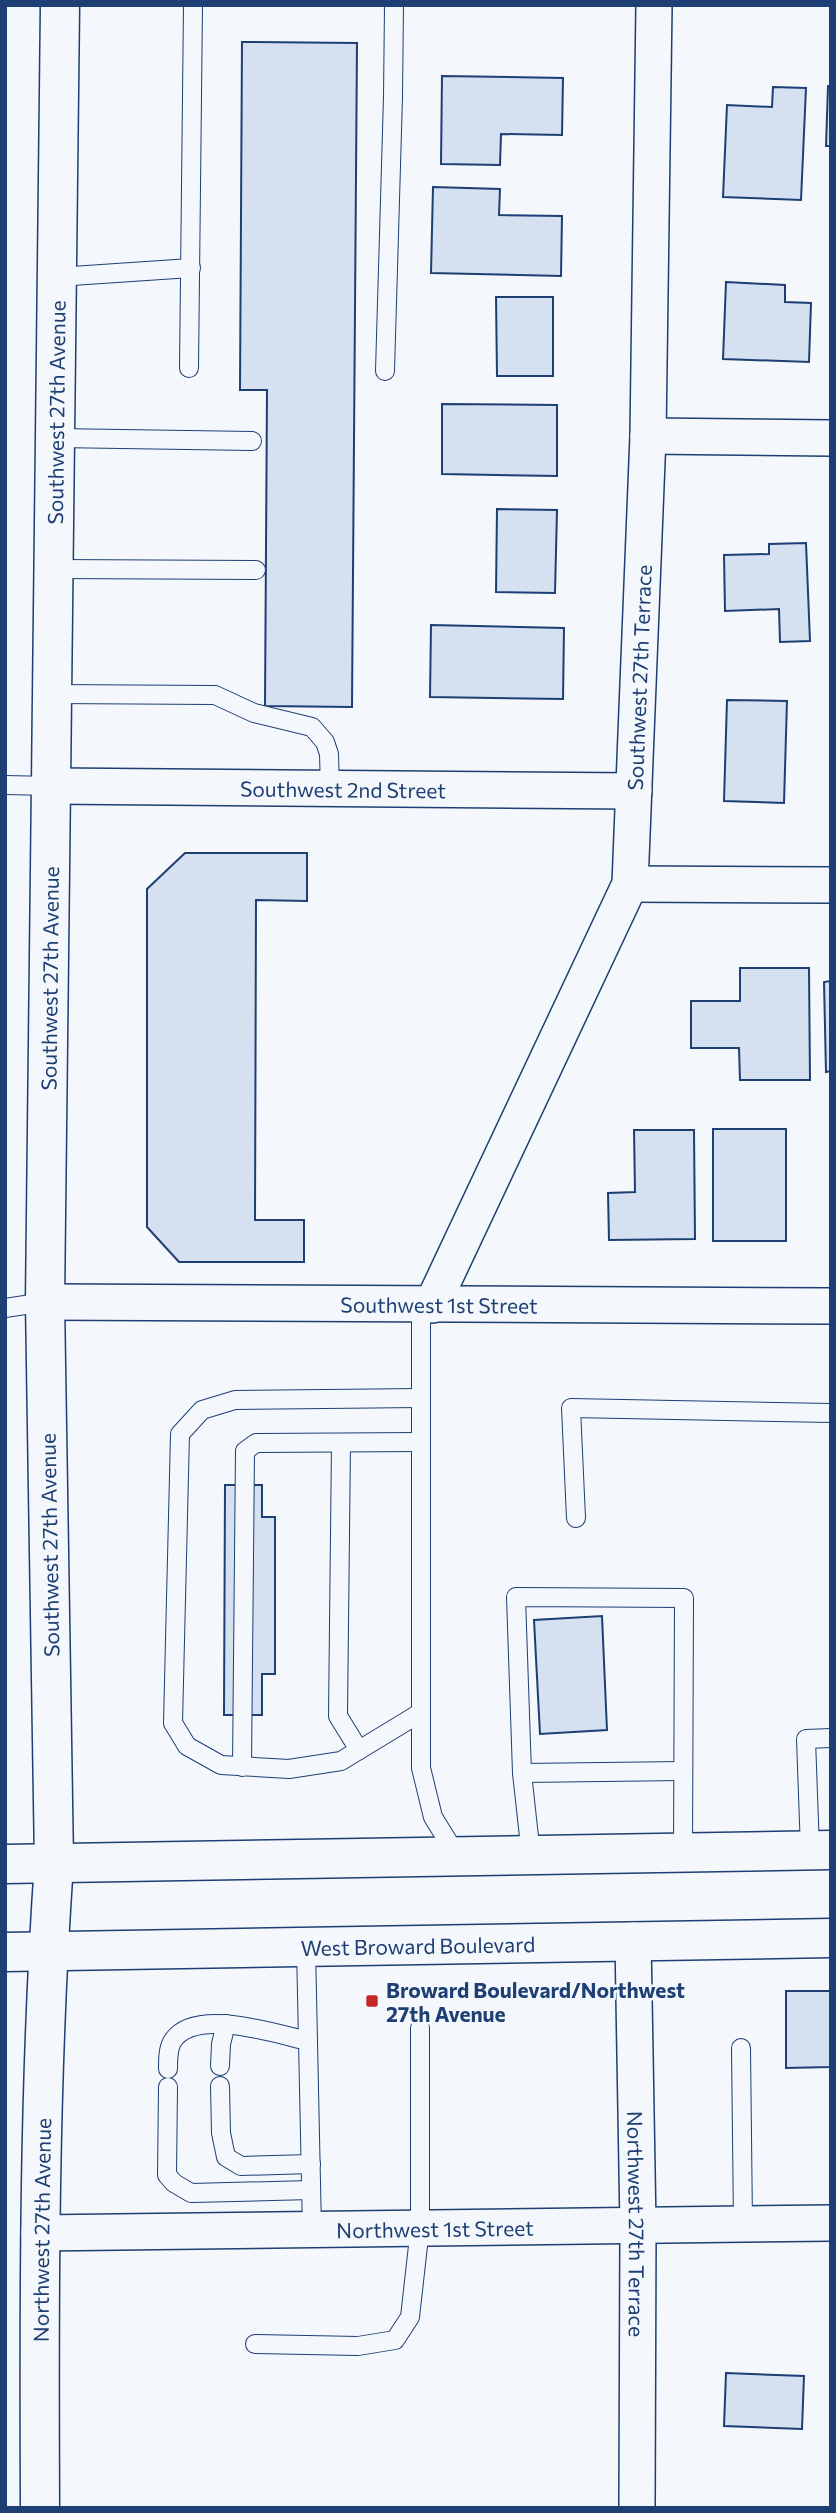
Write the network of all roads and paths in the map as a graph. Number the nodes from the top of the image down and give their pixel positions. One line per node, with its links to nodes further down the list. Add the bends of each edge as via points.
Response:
1 (61, 5): 6 (street, Southwest 27th Avenue)
2 (193, 5): 5 (lane)
3 (394, 5): 8 (lane)
4 (654, 5): 9 (street, Southwest 27th Terrace)
5 (191, 268): 6 (lane); 7 (lane)
6 (57, 277): 10 (street, Southwest 27th Avenue)
7 (190, 368)
8 (385, 371)
9 (648, 436): 11 (street); 19 (street, Southwest 27th Terrace)
10 (56, 438): 12 (lane); 13 (street, Southwest 27th Avenue)
11 (831, 438)
12 (253, 441)
13 (55, 569): 14 (lane); 15 (street, Southwest 27th Avenue)
14 (256, 570)
15 (52, 694): 17 (street, Southwest 27th Avenue); 18 (lane, via 215,695 254,713 312,727 326,742)
16 (5, 785): 17 (lane)
17 (51, 786): 18 (street, Southwest 2nd Street); 22 (street, Southwest 27th Avenue)
18 (330, 789): 19 (street, Southwest 2nd Street)
19 (634, 791): 20 (street, Southwest 27th Terrace)
20 (630, 884): 21 (street); 23 (street, Southwest 27th Terrace)
21 (831, 886)
22 (45, 1302): 23 (street, Southwest 1st Street); 25 (lane); 41 (street, Southwest 27th Avenue)
23 (427, 1305): 24 (street, Southwest 1st Street); 26 (lane)
24 (831, 1307)
25 (5, 1308)
26 (420, 1398): 28 (lane); 34 (lane, via 234,1400 202,1410 180,1434 173,1723 187,1746 221,1765)
27 (831, 1413): 30 (lane, via 571,1408)
28 (420, 1442): 29 (lane); 31 (lane)
29 (341, 1443): 33 (lane, via 338,1716); 34 (lane, via 256,1443 245,1451)
30 (576, 1518)
31 (420, 1713): 33 (lane); 40 (lane, via 421,1768 433,1817)
32 (831, 1738): 37 (lane, via 806,1739)
33 (359, 1750): 34 (lane, via 341,1761 289,1769)
34 (242, 1767)
35 (683, 1771): 36 (lane); 36 (lane, via 684,1598 516,1597); 38 (lane)
36 (522, 1773): 39 (lane)
37 (820, 1850): 38 (street)
38 (683, 1852): 39 (street)
39 (531, 1855): 40 (street)
40 (457, 1856): 41 (street)
41 (54, 1863): 42 (street); 46 (street, Southwest 27th Avenue)
42 (5, 1864)
43 (831, 1938): 44 (street, West Broward Boulevard)
44 (633, 1940): 45 (street, West Broward Boulevard); 58 (street, Northwest 27th Terrace)
45 (306, 1947): 46 (street, West Broward Boulevard); 50 (lane)
46 (48, 1951): 47 (street, West Broward Boulevard); 61 (street, Northwest 27th Avenue)
47 (5, 1952)
48 (226, 2024): 50 (lane); 52 (lane); 55 (lane, via 193,2026 178,2033 170,2044 167,2175 191,2193)
49 (420, 2028): 59 (lane)
50 (308, 2041): 54 (lane)
51 (741, 2048): 57 (lane)
52 (220, 2066)
53 (220, 2086): 54 (lane, via 226,2157 241,2166)
54 (311, 2164): 55 (lane)
55 (311, 2190): 60 (lane)
56 (831, 2223): 57 (street, Northwest 1st Street)
57 (743, 2224): 58 (street, Northwest 1st Street)
58 (638, 2226): 59 (street, Northwest 1st Street); 64 (street, Northwest 27th Terrace)
59 (420, 2228): 60 (street, Northwest 1st Street); 62 (lane, via 410,2317 395,2340 358,2346)
60 (312, 2230): 61 (street, Northwest 1st Street)
61 (39, 2233): 63 (street, Northwest 27th Avenue)
62 (255, 2344)
63 (40, 2508)
64 (638, 2508)

